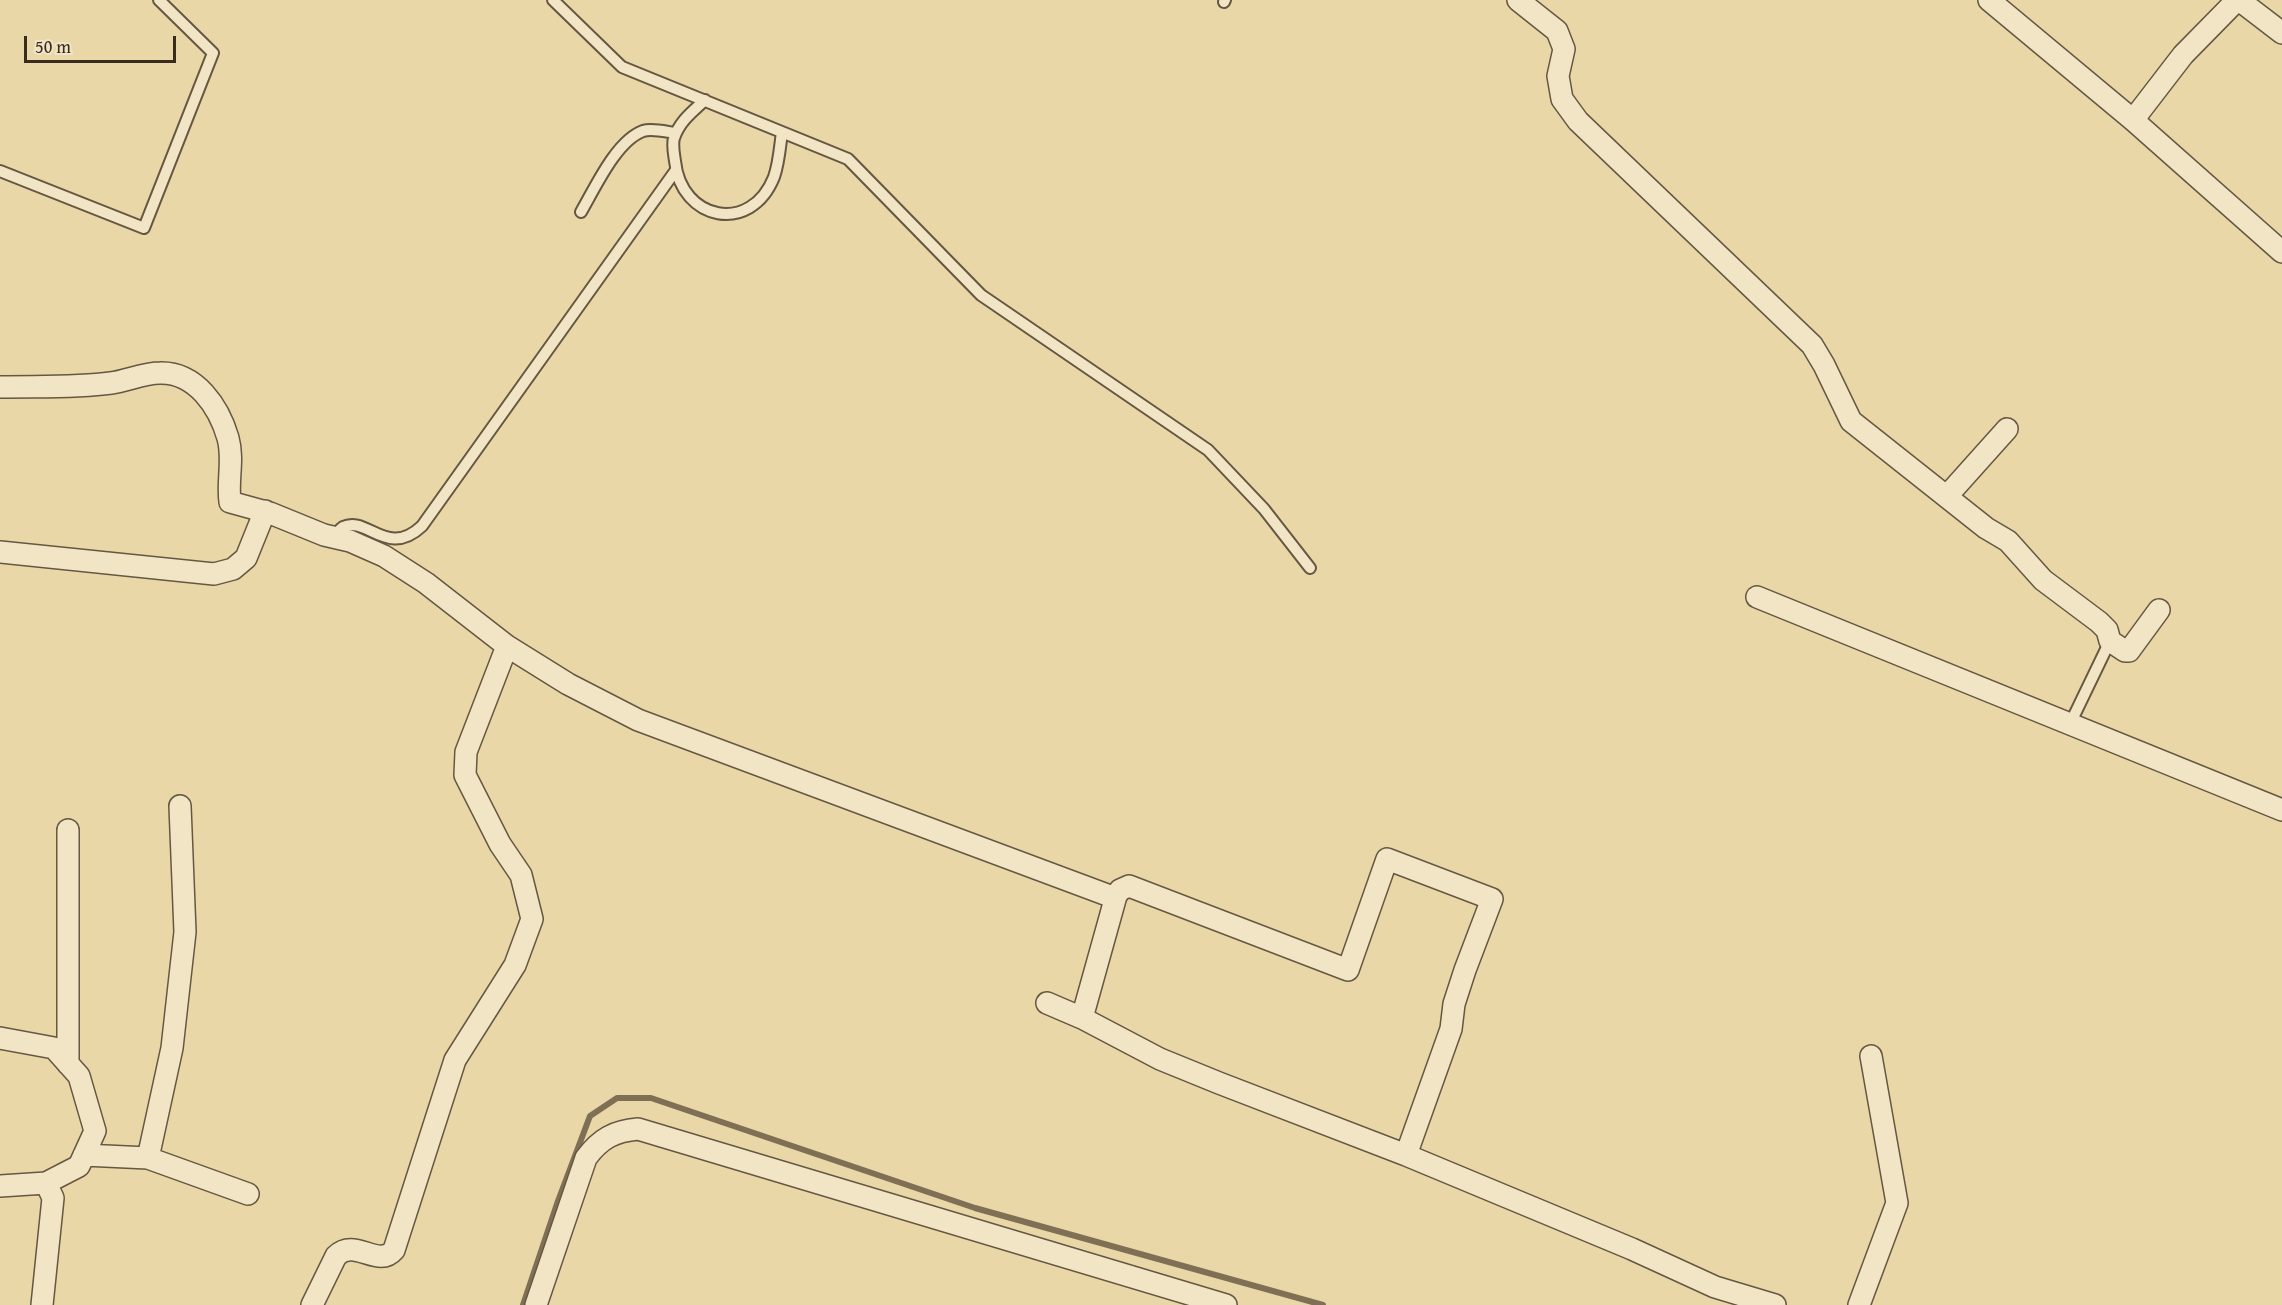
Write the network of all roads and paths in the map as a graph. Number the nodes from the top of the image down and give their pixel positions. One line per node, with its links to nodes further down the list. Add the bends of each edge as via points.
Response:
1 (159, 0): 13 (lane, via 213,53 144,228)
2 (553, 0): 8 (lane, via 622,67)
3 (1518, 0): 6 (street)
4 (1989, 0): 9 (street)
5 (2238, 0): 7 (street); 9 (street, via 2183,55)
6 (1541, 7): 18 (street, via 1564,49 1558,76 1562,99 1578,122 1812,345 1851,421)
7 (2282, 33)
8 (705, 100): 10 (lane); 11 (lane, via 682,120)
9 (2133, 120): 15 (street)
10 (782, 132): 12 (lane, via 775,175 765,193 734,215 722,215 691,199 681,187); 22 (lane, via 848,159 981,295 1208,450 1264,509)
11 (676, 133): 12 (lane); 14 (lane, via 645,130 628,140)
12 (676, 170): 20 (lane, via 422,526 398,539 354,526 344,526)
13 (0, 171)
14 (581, 212)
15 (2282, 252)
16 (0, 387): 19 (street, via 112,383 160,373 188,379 219,412 232,464 230,502)
17 (2007, 429): 18 (street)
18 (1947, 496): 25 (street, via 2017,548 2043,580 2104,627)
19 (265, 511): 20 (street); 21 (street, via 246,558 233,569 214,573)
20 (332, 536): 26 (street, via 384,556 426,583)
21 (0, 552)
22 (1310, 568)
23 (1757, 597): 27 (street)
24 (2159, 610): 25 (street, via 2129,651)
25 (2110, 641): 27 (lane)
26 (507, 646): 31 (street, via 568,684 638,720); 44 (street, via 466,752 465,775 500,844 521,875 532,919 514,964 455,1060 392,1254 383,1257 349,1248 342,1250)
27 (2070, 724): 29 (street)
28 (180, 806): 39 (street, via 184,932 172,1048)
29 (2282, 810)
30 (68, 830): 36 (street)
31 (1116, 896): 33 (street); 38 (street, via 1129,886 1348,970 1387,859 1492,899)
32 (1047, 1003): 33 (street)
33 (1082, 1018): 38 (street, via 1160,1059)
34 (0, 1038): 36 (street, via 54,1048)
35 (1871, 1056): 48 (street, via 1897,1203)
36 (68, 1064): 37 (street, via 79,1076 95,1131)
37 (84, 1155): 39 (street); 40 (street, via 79,1166)
38 (1406, 1155): 47 (street, via 1715,1287)
39 (148, 1158): 42 (street)
40 (46, 1183): 41 (street); 43 (street, via 53,1198)
41 (0, 1186)
42 (248, 1194)
43 (42, 1305)
44 (312, 1305)
45 (536, 1305): 46 (street, via 586,1158 607,1136 638,1129)
46 (1226, 1305)
47 (1775, 1305)
48 (1859, 1305)

